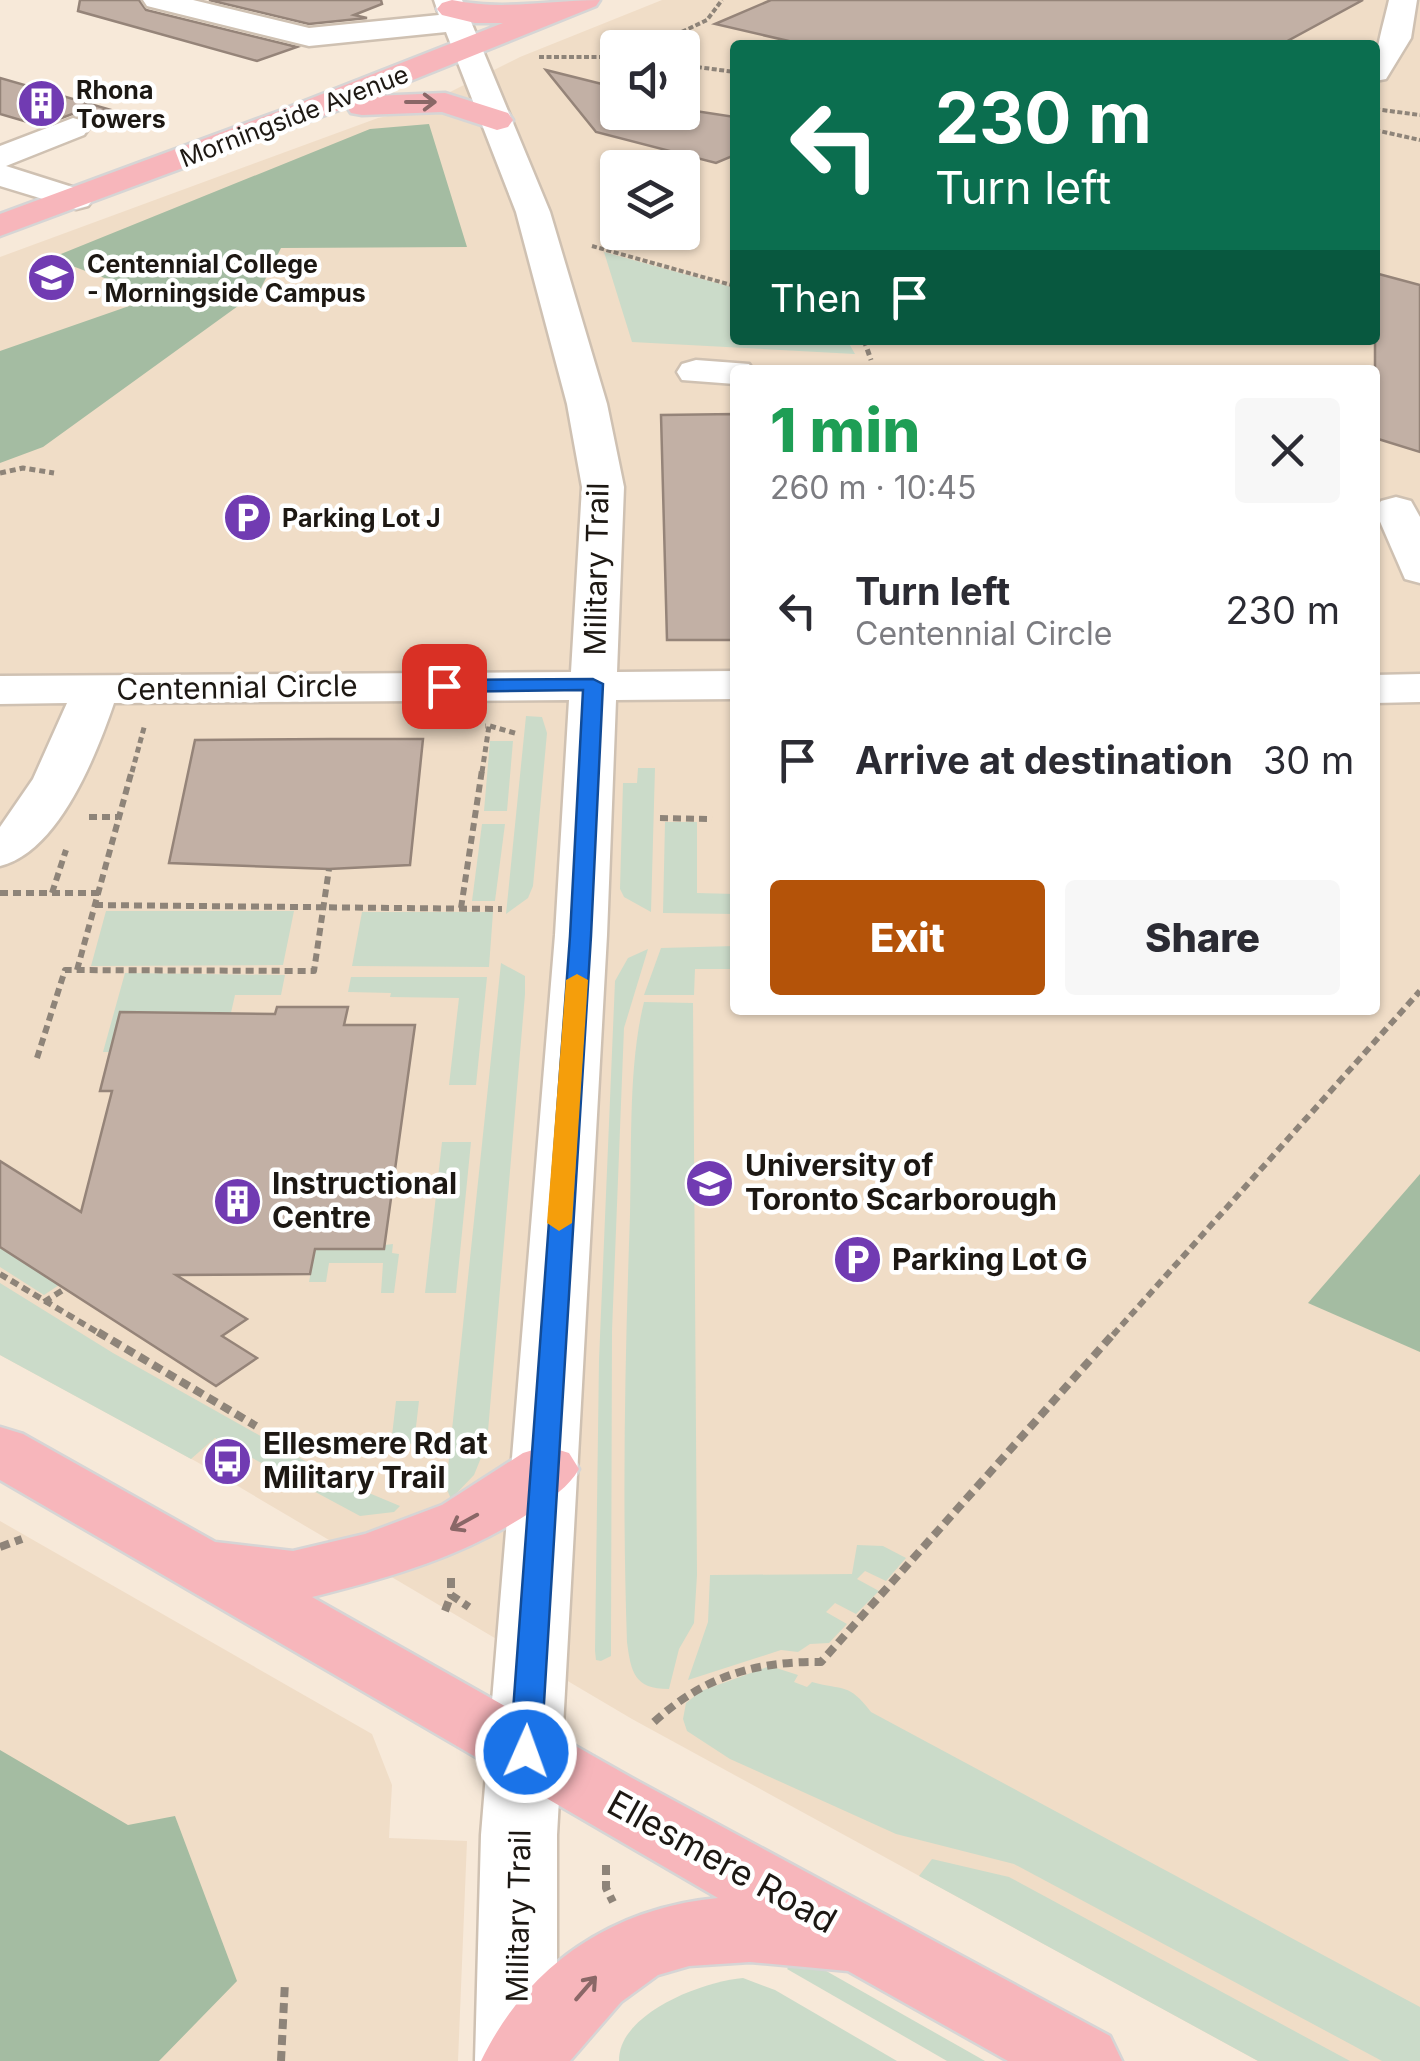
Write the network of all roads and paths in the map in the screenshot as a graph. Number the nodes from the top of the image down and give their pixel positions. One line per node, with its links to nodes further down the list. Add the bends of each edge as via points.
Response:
1 (157, 0): 5 (street, via 310,37)
2 (722, 0): 6 (path, via 707,20)
3 (1403, 0): 9 (street, via 1396,38)
4 (572, 6): 5 (main road, Morningside Avenue); 5 (main road)
5 (455, 20): 14 (main road, Morningside Avenue); 15 (street, Military Trail)
6 (686, 30)
7 (539, 57): 8 (path)
8 (600, 57)
9 (1380, 64)
10 (700, 67): 11 (path)
11 (730, 71)
12 (1380, 110): 13 (path)
13 (1420, 115)
14 (290, 118): 15 (main road, one-way to 15, via 421,101); 22 (main road, Morningside Avenue)
15 (498, 120): 32 (street, Military Trail, via 554,283 603,487)
16 (72, 128): 18 (street)
17 (1380, 131): 19 (path)
18 (16, 140): 20 (street)
19 (1420, 140)
20 (0, 158)
21 (0, 175): 22 (street)
22 (76, 200): 23 (main road, Morningside Avenue)
23 (0, 226)
24 (592, 246): 25 (path)
25 (730, 285)
26 (866, 345): 27 (path)
27 (870, 360)
28 (696, 372): 29 (street)
29 (730, 372)
30 (0, 473): 31 (path)
31 (54, 473)
32 (593, 684): 33 (street, Centennial Circle); 37 (street, Centennial Circle); 62 (street, Military Trail)
33 (730, 686)
34 (1420, 688): 35 (street)
35 (1380, 689)
36 (0, 690): 37 (street, Centennial Circle)
37 (94, 690): 46 (street, via 89,714 36,816)
38 (147, 713): 41 (path)
39 (470, 726): 40 (path)
40 (489, 726): 43 (path); 52 (path)
41 (144, 729): 42 (path); 49 (path)
42 (163, 729)
43 (518, 734)
44 (660, 818): 45 (path)
45 (712, 819)
46 (0, 851)
47 (330, 869): 51 (path)
48 (0, 893): 49 (path)
49 (99, 893): 50 (path)
50 (95, 905): 51 (path); 54 (path)
51 (322, 908): 52 (path); 54 (path, via 314,970)
52 (461, 908): 53 (path)
53 (502, 908)
54 (77, 970): 56 (path, via 65,970)
55 (1420, 991): 68 (path, via 822,1662 767,1661 696,1687)
56 (38, 1058)
57 (0, 1274): 59 (path)
58 (63, 1290): 59 (path)
59 (44, 1302): 60 (path)
60 (256, 1426)
61 (0, 1450): 65 (main road, Ellesmere Road)
62 (546, 1468): 65 (main road, one-way to 65, via 466,1522 377,1556 293,1576); 69 (street, Military Trail)
63 (22, 1539): 64 (path)
64 (0, 1547)
65 (194, 1560): 69 (main road, Ellesmere Road)
66 (451, 1595): 67 (path)
67 (446, 1611)
68 (654, 1722)
69 (526, 1752): 72 (main road, Ellesmere Road); 75 (street, Military Trail, via 519,1835)
70 (606, 1865): 71 (path, via 606,1888)
71 (619, 1913)
72 (871, 1944): 75 (main road, one-way to 72, via 601,1971 660,1940 730,1929); 76 (main road, Ellesmere Road)
73 (286, 1982): 74 (path)
74 (281, 2061)
75 (519, 2061)
76 (1081, 2061)

